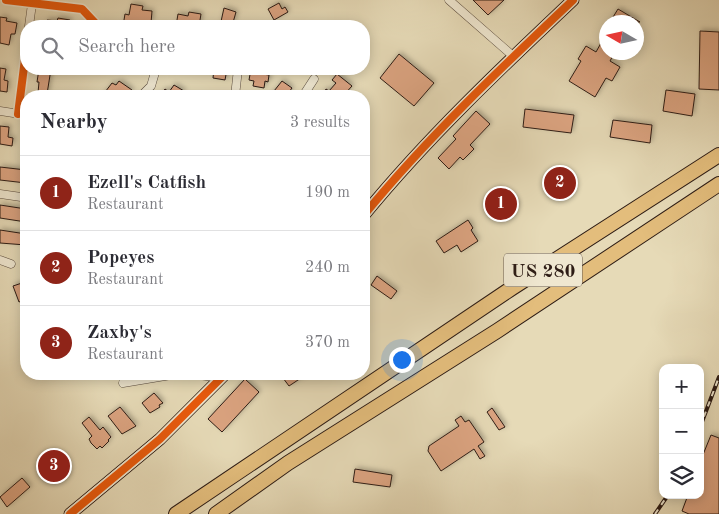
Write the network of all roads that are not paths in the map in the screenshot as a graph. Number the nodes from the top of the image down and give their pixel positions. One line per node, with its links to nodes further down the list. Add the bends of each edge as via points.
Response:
1 (6, 0): 4 (street)
2 (449, 0): 7 (street)
3 (573, 0): 7 (street)
4 (32, 4): 5 (street); 6 (street, via 82,9)
5 (31, 20)
6 (92, 20)
7 (513, 56): 22 (street)
8 (24, 75): 12 (street)
9 (154, 75): 13 (street)
10 (237, 75): 14 (street)
11 (314, 80): 15 (street)
12 (24, 90)
13 (147, 90)
14 (236, 90)
15 (307, 90)
16 (0, 111): 17 (street)
17 (20, 114)
18 (716, 157): 29 (highway, US 280, via 512,288)
19 (718, 185): 30 (highway, US 280, via 497,331 288,462)
20 (0, 194): 21 (street)
21 (20, 198)
22 (370, 207)
23 (0, 260): 24 (street)
24 (10, 264)
25 (136, 380): 27 (street)
26 (219, 380): 28 (street, via 160,439)
27 (123, 382)
28 (70, 514)
29 (176, 514)
30 (216, 514)

